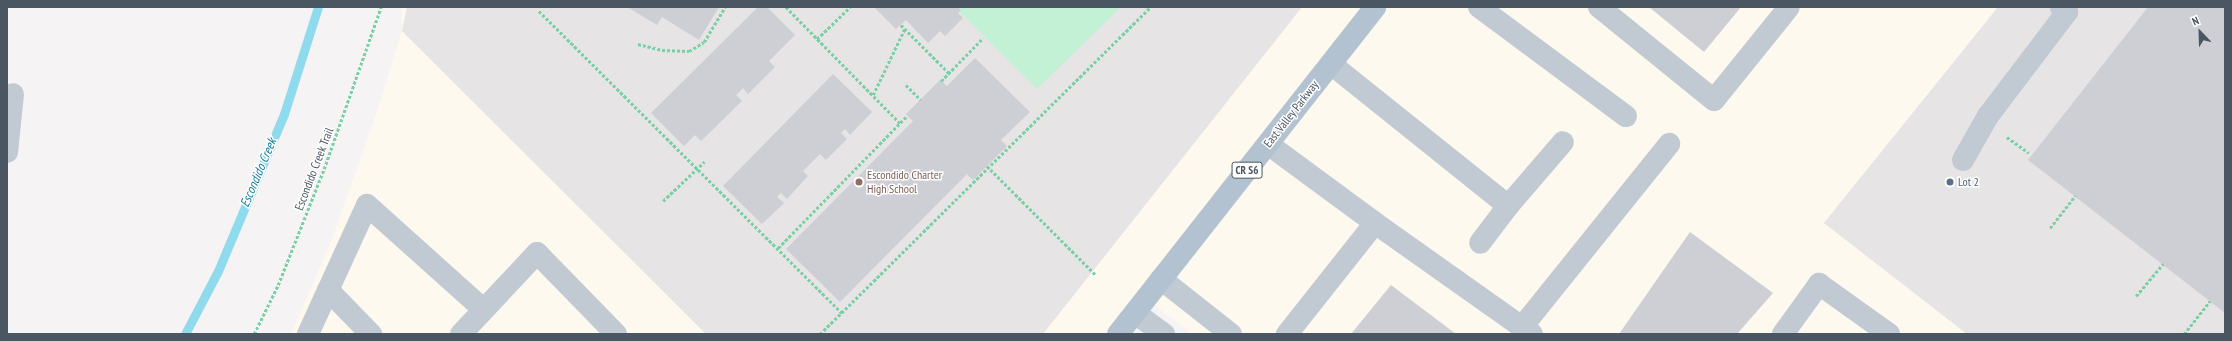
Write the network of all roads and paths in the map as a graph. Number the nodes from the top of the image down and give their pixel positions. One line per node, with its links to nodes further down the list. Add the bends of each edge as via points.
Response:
1 (381, 7): 52 (path, Escondido Creek Trail, via 324,169 278,285)
2 (725, 7): 16 (path, via 704,42 694,48 684,52)
3 (786, 7): 15 (path)
4 (850, 7): 15 (path)
5 (1150, 7): 33 (path)
6 (1375, 7): 17 (main road, East Valley Parkway / CR S6)
7 (1479, 7): 25 (street)
8 (1598, 7): 9 (street, via 1714,100)
9 (1789, 7)
10 (2061, 7): 31 (street, via 2067,12 1988,116)
11 (539, 11): 34 (path)
12 (901, 25): 13 (path)
13 (905, 28): 18 (path); 22 (path)
14 (983, 38): 18 (path)
15 (817, 39): 22 (path)
16 (638, 44)
17 (1331, 64): 28 (main road, East Valley Parkway / CR S6); 37 (street)
18 (949, 73): 19 (path)
19 (941, 81)
20 (906, 85): 23 (path)
21 (13, 94): 30 (street)
22 (873, 95): 26 (path)
23 (921, 100)
24 (907, 116): 26 (path)
25 (1626, 116)
26 (900, 122): 41 (path)
27 (1563, 142): 37 (street)
28 (1268, 144): 38 (street); 44 (main road, East Valley Parkway / CR S6)
29 (1669, 144): 51 (street)
30 (7, 152)
31 (1963, 160)
32 (704, 162): 34 (path)
33 (988, 167): 43 (path); 49 (path)
34 (697, 168): 36 (path); 41 (path)
35 (2076, 196): 39 (path)
36 (663, 202)
37 (1508, 206): 40 (street)
38 (1375, 223): 51 (street); 61 (street)
39 (2050, 228)
40 (1480, 243)
41 (778, 248): 49 (path)
42 (2163, 264): 46 (path)
43 (1096, 275)
44 (1161, 279): 50 (main road, East Valley Parkway / CR S6); 60 (street)
45 (328, 290): 48 (street, via 366,205); 53 (street); 54 (street)
46 (2136, 296)
47 (2210, 301): 64 (path)
48 (483, 309): 55 (street); 56 (street, via 537,253)
49 (842, 312): 57 (path)
50 (1134, 313): 58 (main road, East Valley Parkway / CR S6); 59 (street)
51 (1527, 330)
52 (254, 334)
53 (308, 334)
54 (371, 334)
55 (461, 334)
56 (616, 334)
57 (820, 334)
58 (1118, 334)
59 (1164, 334)
60 (1231, 334)
61 (1287, 334)
62 (1783, 334): 63 (street, via 1819,284)
63 (1889, 334)
64 (2184, 334)

